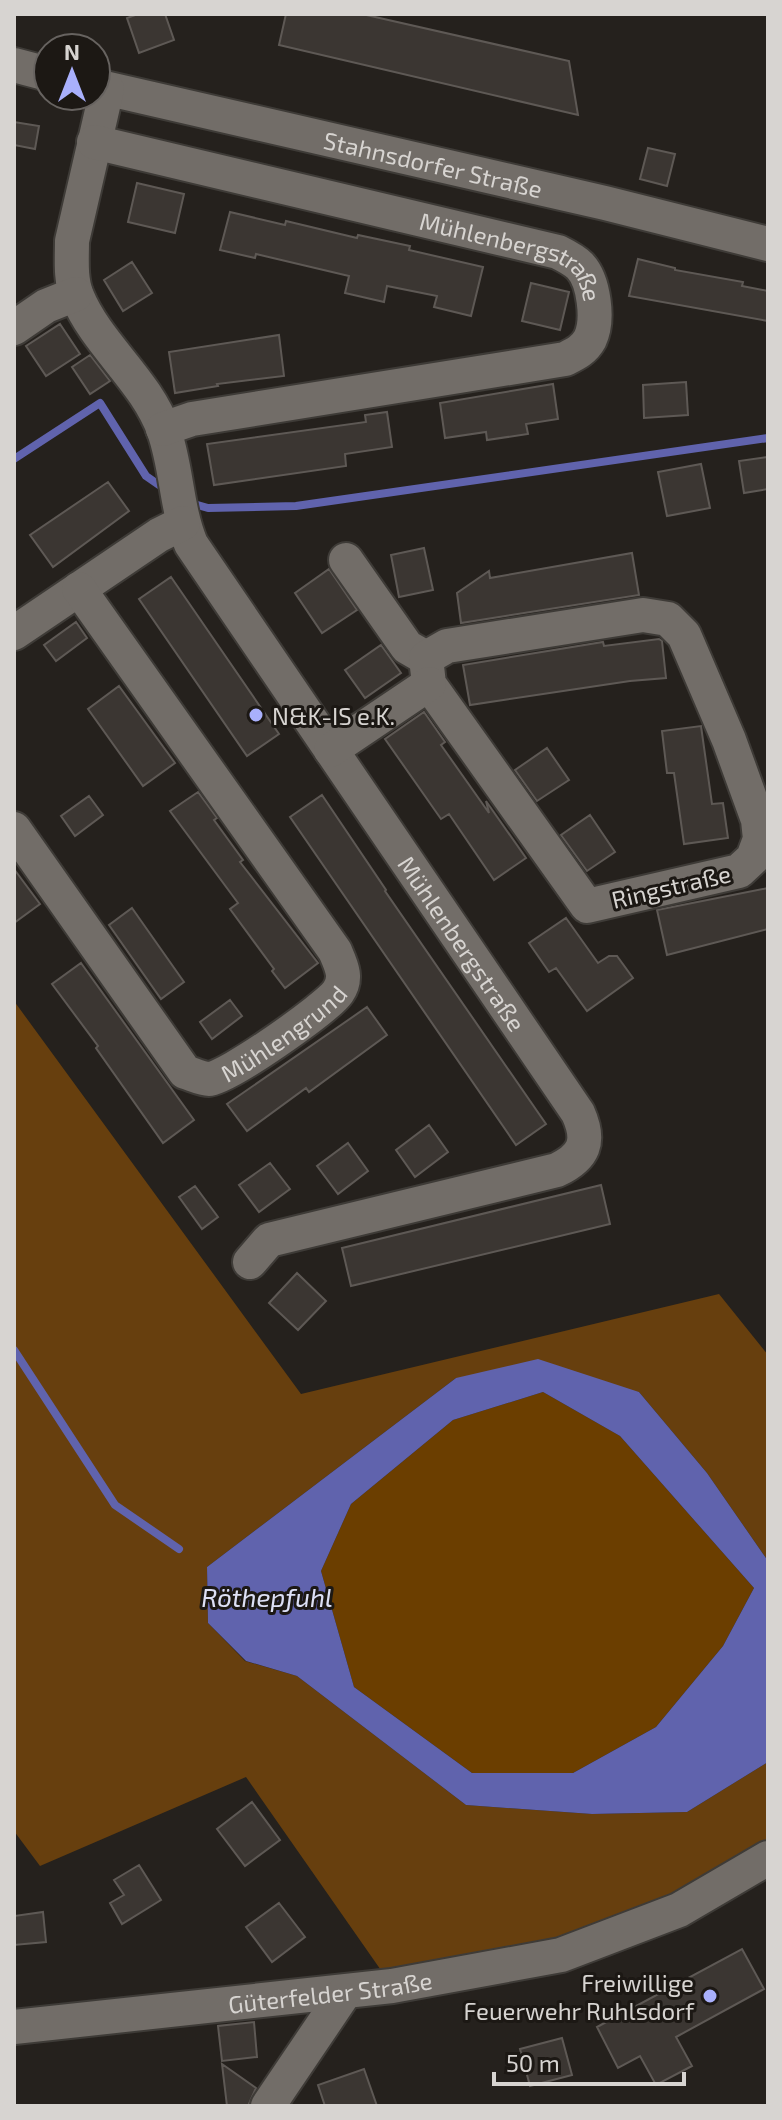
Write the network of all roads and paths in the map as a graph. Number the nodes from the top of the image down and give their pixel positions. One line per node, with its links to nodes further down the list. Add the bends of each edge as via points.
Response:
1 (112, 91): 4 (street, Stahnsdorfer Straße)
2 (98, 112): 3 (street, Mühlenbergstraße)
3 (94, 142): 5 (street, Mühlenbergstraße, via 72,241); 7 (street, Mühlenbergstraße, via 558,252 578,264 591,286 594,324 589,340 565,359 192,419)
4 (768, 244)
5 (76, 294): 6 (street); 7 (street, Mühlenbergstraße)
6 (14, 328)
7 (163, 429): 8 (street, Mühlenbergstraße)
8 (183, 523): 10 (street); 13 (street, Mühlenbergstraße, via 191,544)
9 (346, 560): 12 (street, Ringstraße)
10 (79, 589): 11 (street); 14 (street, Mühlengrund, via 335,951 344,972 339,991 229,1073 210,1079 185,1072)
11 (14, 633)
12 (427, 671): 12 (street, Ringstraße, via 447,646 643,615 668,619 684,635 758,820 760,839 753,858 739,871 587,906); 13 (street, Ringstraße)
13 (331, 750): 15 (street, Mühlenbergstraße, via 578,1113 584,1146 574,1162 557,1170 269,1240)
14 (14, 829)
15 (250, 1262)
16 (768, 1858): 17 (street, Güterfelder Straße, via 679,1910 561,1955)
17 (345, 1992): 18 (street, Güterfelder Straße); 19 (street)
18 (14, 2027)
19 (268, 2106)

